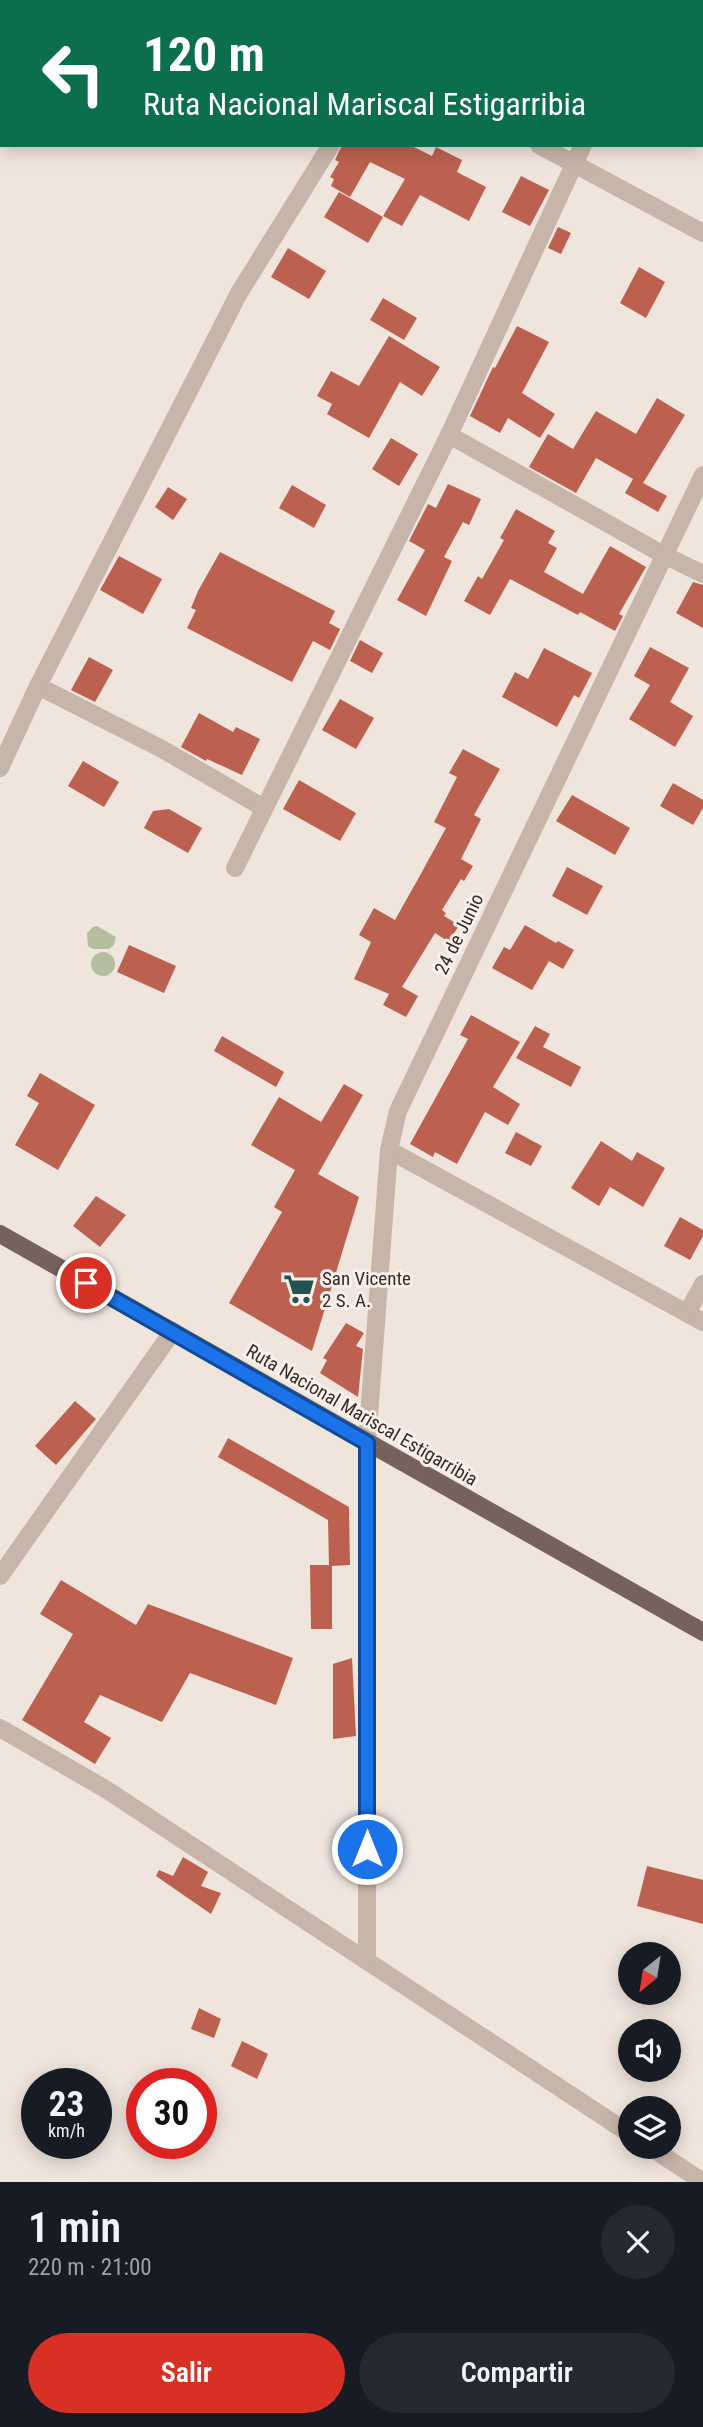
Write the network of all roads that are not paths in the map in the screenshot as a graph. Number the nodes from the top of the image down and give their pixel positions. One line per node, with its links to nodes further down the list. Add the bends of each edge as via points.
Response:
1 (330, 147): 10 (street, via 239,293)
2 (543, 147): 4 (street)
3 (582, 147): 4 (street)
4 (573, 163): 5 (street); 6 (street)
5 (703, 233)
6 (449, 435): 8 (street); 12 (street)
7 (703, 475): 8 (street, 24 de Junio)
8 (664, 555): 9 (street); 14 (street, 24 de Junio, via 398,1111)
9 (703, 574)
10 (38, 686): 11 (street); 12 (street)
11 (0, 768)
12 (264, 808): 13 (street)
13 (235, 868)
14 (389, 1150): 17 (street); 20 (street, 24 de Junio)
15 (0, 1234): 19 (main road, Ruta Nacional Mariscal Estigarribia)
16 (703, 1284): 17 (street)
17 (687, 1313): 18 (street)
18 (703, 1322)
19 (173, 1331): 20 (main road, Ruta Nacional Mariscal Estigarribia); 21 (street)
20 (367, 1443): 22 (main road, Ruta Nacional Mariscal Estigarribia); 24 (street, 24 de Junio)
21 (0, 1576)
22 (703, 1632)
23 (0, 1728): 24 (street, via 107,1790)
24 (367, 1961): 25 (street)
25 (618, 2126)
26 (668, 2159): 27 (street)
27 (703, 2182)

